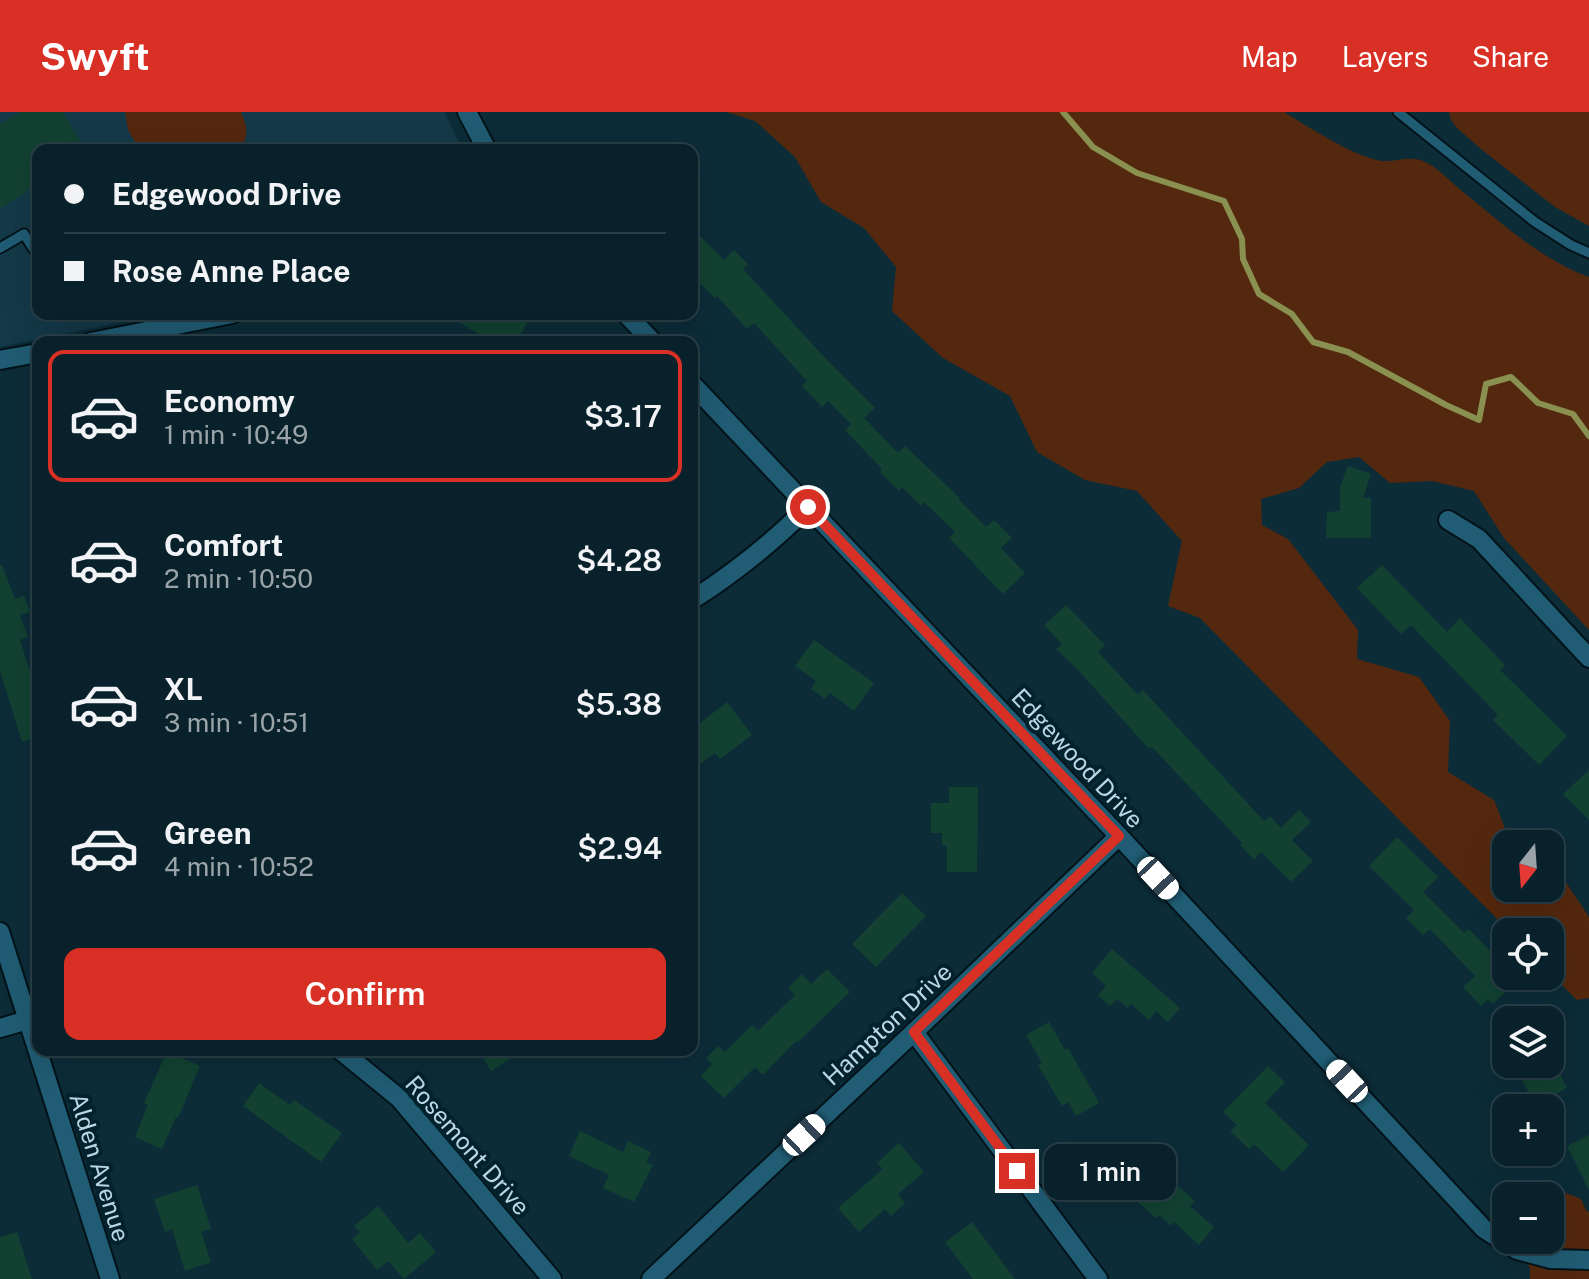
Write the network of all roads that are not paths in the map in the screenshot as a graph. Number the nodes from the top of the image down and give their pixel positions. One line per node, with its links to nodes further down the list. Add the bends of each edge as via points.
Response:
1 (467, 112): 3 (street)
2 (1398, 112): 6 (lane, via 1535,222)
3 (484, 144)
4 (32, 247): 5 (lane, via 24,234)
5 (0, 248)
6 (1589, 253)
7 (202, 320): 9 (street)
8 (632, 320): 10 (street)
9 (121, 336)
10 (647, 336)
11 (32, 354): 12 (street)
12 (0, 360)
13 (698, 390): 14 (street, Edgewood Drive)
14 (808, 507): 16 (street); 18 (street, Edgewood Drive)
15 (1448, 520): 17 (street, via 1479,539)
16 (698, 596)
17 (1589, 658)
18 (1119, 836): 23 (street, Hampton Drive); 26 (street, Edgewood Drive, via 1484,1229 1517,1250 1551,1259)
19 (0, 932): 20 (street, Alden Avenue)
20 (32, 1015)
21 (32, 1018): 22 (street)
22 (0, 1028)
23 (914, 1032): 29 (street, Hampton Drive); 30 (street)
24 (44, 1056): 27 (street, Alden Avenue)
25 (347, 1056): 28 (street, Rosemont Drive, via 399,1098)
26 (1589, 1260)
27 (110, 1279)
28 (552, 1279)
29 (651, 1279)
30 (1098, 1279)

